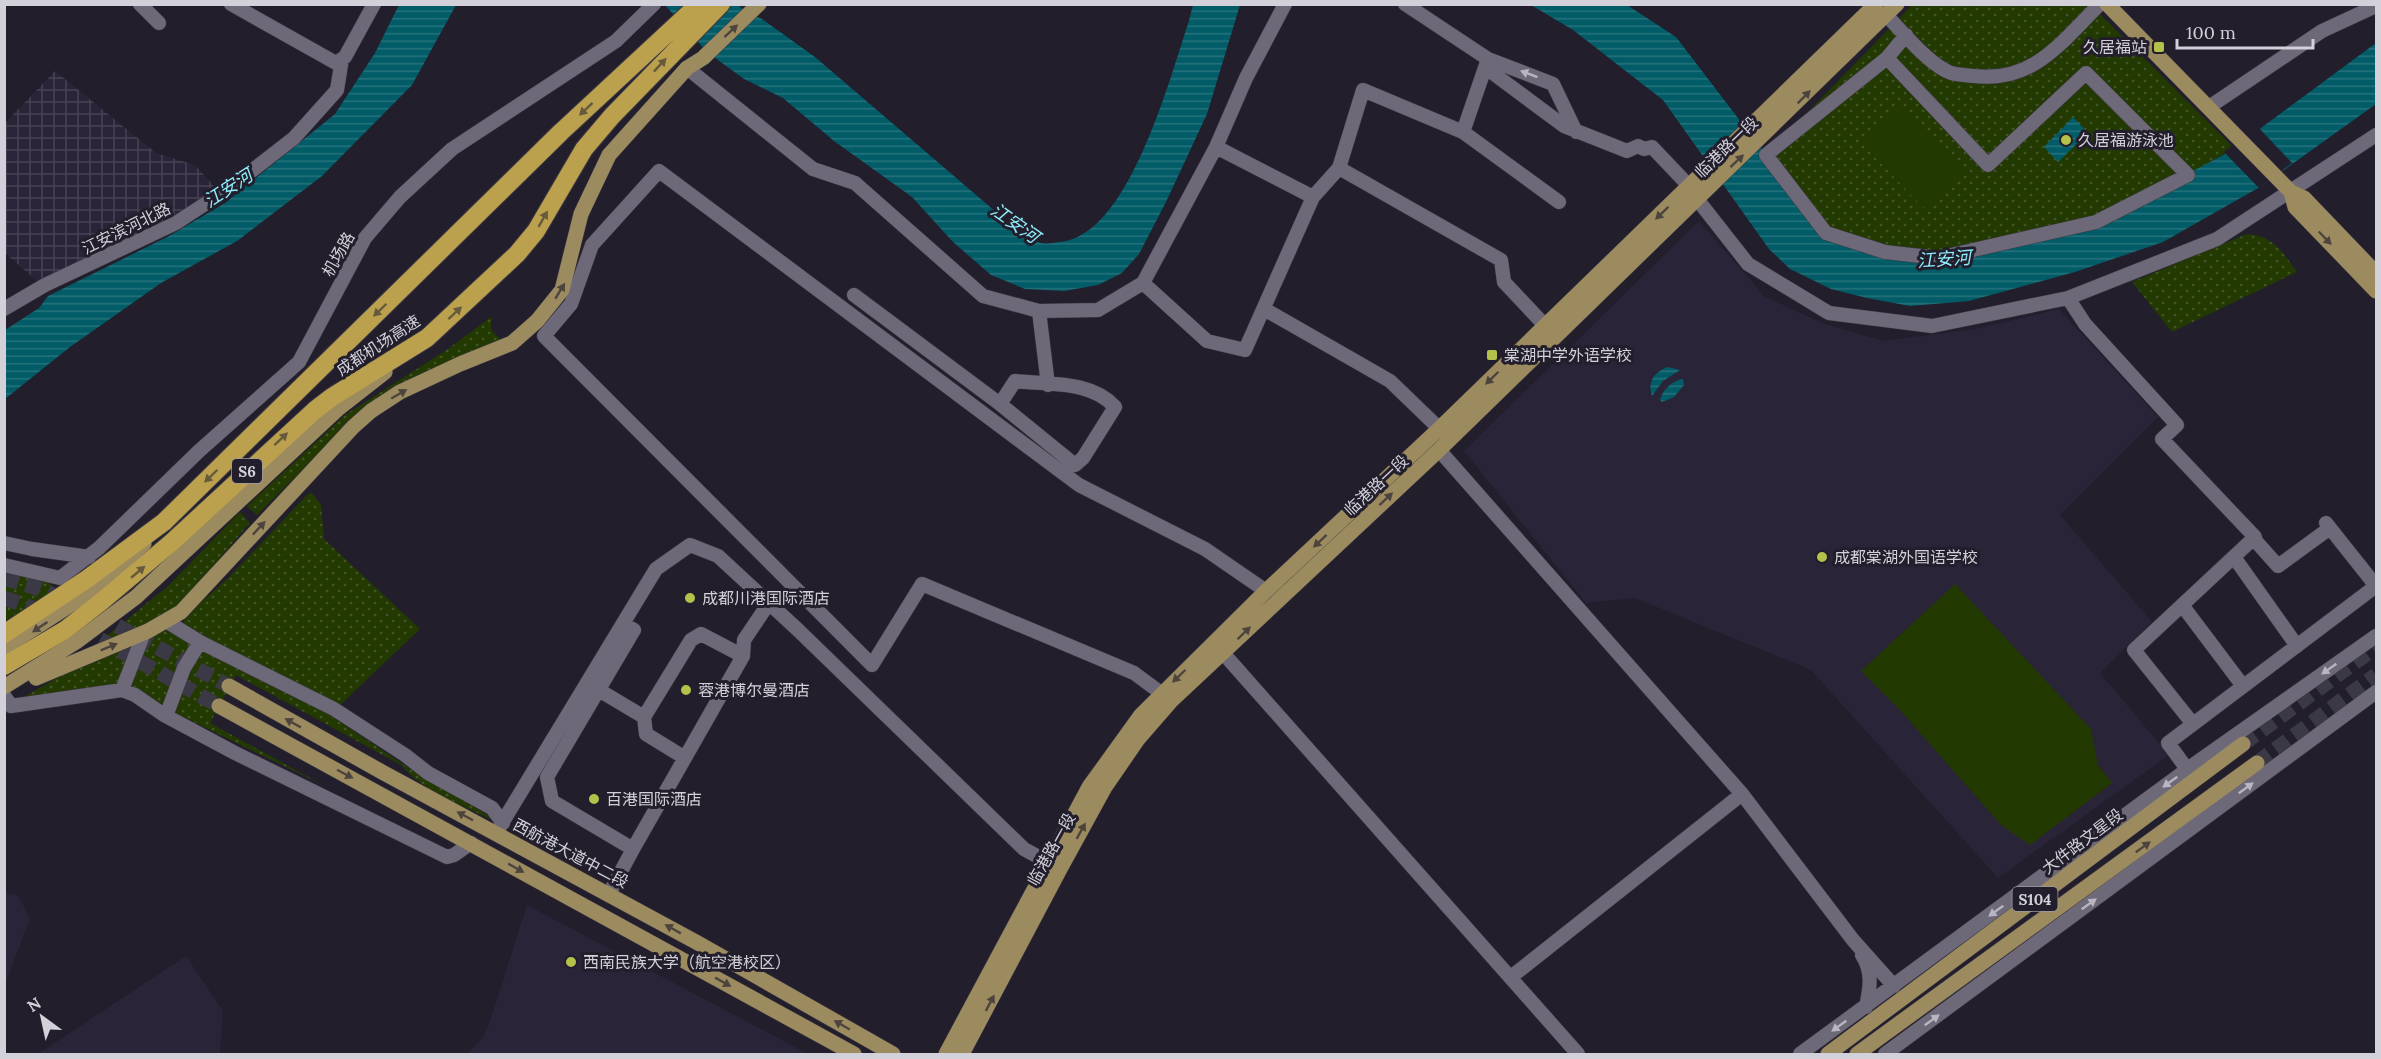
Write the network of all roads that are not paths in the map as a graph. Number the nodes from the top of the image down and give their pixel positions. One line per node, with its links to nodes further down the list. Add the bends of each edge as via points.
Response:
1 (140, 4): 14 (street)
2 (231, 4): 18 (street, via 336,63)
3 (374, 4): 18 (street)
4 (699, 4): 15 (highway, 成都机场高速 / S6)
5 (721, 4): 15 (highway, 成都机场高速 / S6)
6 (759, 4): 20 (main road, one-way to 6, via 703,58)
7 (1285, 4): 25 (street)
8 (1405, 4): 19 (street)
9 (2100, 4): 16 (street, via 2040,61 1995,78 1951,73 1923,54)
10 (2107, 4): 21 (main road)
11 (654, 5): 49 (street, 机场路, via 616,41 452,149 400,197 365,238 298,362)
12 (2376, 6): 21 (street, via 2322,31)
13 (1887, 8): 16 (street); 27 (main road, 临港路一段, one-way to 13, via 1762,138); 27 (main road, 临港路一段, via 1752,126)
14 (159, 23)
15 (680, 32): 41 (highway, 成都机场高速 / S6, one-way to 15, via 517,254 536,231 584,149); 46 (highway, 成都机场高速 / S6, one-way to 46, via 561,132)
16 (1906, 35): 17 (street)
17 (1887, 58): 17 (street, via 1988,165 2086,73 2188,175 2096,222 1938,258 1885,252 1848,242 1826,233 1766,155)
18 (342, 59): 37 (street, 江安滨河北路, via 337,90 294,138 231,187 176,224 45,285)
19 (1488, 59): 22 (street); 23 (street, via 1494,74); 23 (street, one-way to 19, via 1553,84)
20 (687, 68): 39 (street, via 813,169 855,183 983,296); 57 (main road, one-way to 20, via 181,612 372,411 400,392 512,343 537,321 562,290 581,214 609,155)
21 (2209, 107): 28 (main road)
22 (1463, 132): 26 (street, via 1363,90); 31 (street)
23 (1576, 132): 29 (street, via 1627,151 1638,146 1652,147)
24 (2376, 135): 28 (street)
25 (1216, 147): 30 (street); 33 (street)
26 (1339, 168): 30 (street); 40 (street, via 1501,260 1504,282)
27 (1708, 179): 29 (main road, 临港路一段)
28 (2291, 192): 32 (main road, via 2304,198); 34 (main road, one-way to 34, via 2295,207); 36 (street, via 2217,239)
29 (1694, 193): 36 (street, via 1748,264 1829,314 1932,326); 40 (main road, 临港路一段)
30 (1313, 197): 38 (street)
31 (1559, 202)
32 (2376, 273)
33 (1143, 283): 38 (street, via 1208,341 1245,350); 39 (street, via 1098,309)
34 (2376, 291)
35 (854, 295): 43 (street)
36 (2068, 298): 47 (street, via 2085,324 2177,426 2162,439)
37 (4, 309)
38 (1264, 309): 44 (street, via 1390,381)
39 (1039, 311): 42 (street)
40 (1550, 332): 44 (main road, 临港路一段)
41 (427, 338): 56 (main road, via 339,408); 66 (highway, 成都机场高速 / S6, one-way to 41, via 65,630 108,597 315,410)
42 (1048, 385): 43 (street, via 1015,381); 43 (street, via 1078,387 1106,397 1115,407 1075,465)
43 (1000, 404)
44 (1445, 433): 45 (main road, 临港路一段); 53 (main road, 临港路一段, one-way to 53)
45 (1439, 450): 64 (main road, 临港路一段, one-way to 45); 84 (street)
46 (164, 522): 59 (highway, 成都机场高速 / S6); 63 (main road, one-way to 63, via 107,579)
47 (2253, 538): 50 (street); 52 (street, via 2278,566 2328,525)
48 (4, 543): 49 (street)
49 (89, 557): 51 (street, 机场路, via 60,579)
50 (2234, 557): 55 (street); 62 (street)
51 (4, 565)
52 (2376, 586): 62 (street)
53 (1266, 591): 64 (main road, 临港路一段); 74 (street, via 1205,549 1079,485 659,171 592,245 571,304 544,336 872,665 922,584 1134,673)
54 (769, 603): 65 (street, via 744,640); 69 (street, via 718,556 690,545 656,569); 88 (street, via 1024,849)
55 (2182, 605): 70 (street); 79 (street, via 2134,650)
56 (114, 614): 67 (main road); 71 (main road)
57 (165, 621): 58 (main road); 61 (street)
58 (144, 633): 67 (main road, one-way to 58); 72 (street)
59 (4, 634)
60 (2376, 636): 83 (street, one-way to 83)
61 (200, 642): 77 (street, via 184,668); 85 (street, via 334,709 428,773 492,808)
62 (2297, 646): 70 (street)
63 (4, 648)
64 (1219, 648): 74 (main road, 临港路一段, one-way to 74); 88 (main road, 临港路一段, one-way to 64, via 1138,739); 91 (street)
65 (743, 656): 78 (street, via 701,634 691,640); 81 (street)
66 (4, 666)
67 (36, 678): 75 (main road)
68 (229, 686): 85 (main road, 西航港大道中二段, one-way to 68)
69 (593, 686): 78 (street); 85 (street); 87 (street, via 547,777 552,801)
70 (2243, 686): 79 (street)
71 (4, 687)
72 (122, 690): 75 (street, via 11,706); 77 (street)
73 (2376, 692): 94 (street, one-way to 73)
74 (1161, 693): 88 (main road, 临港路一段, via 1101,769)
75 (4, 697)
76 (219, 706): 86 (main road, one-way to 86)
77 (166, 716): 86 (street, via 447,857)
78 (644, 717): 81 (street, via 646,734)
79 (2193, 724): 83 (street, via 2168,743)
80 (2243, 744): 101 (main road, 大件路文星段 / S104)
81 (685, 758): 87 (street)
82 (2257, 763): 102 (main road, S104, one-way to 82)
83 (2187, 770): 92 (street, one-way to 92)
84 (1742, 794): 90 (street); 91 (street)
85 (499, 828): 89 (main road, 西航港大道中二段)
86 (471, 843): 95 (main road, one-way to 95)
87 (633, 849): 89 (street)
88 (1053, 866): 97 (main road, 临港路一段); 98 (main road, 临港路一段, one-way to 88)
89 (609, 894): 96 (main road, 西航港大道中二段, one-way to 89)
90 (1853, 940): 92 (street); 93 (street, via 1867,963 1870,979)
91 (1511, 977): 99 (street)
92 (1894, 986): 93 (street)
93 (1866, 1007): 100 (street, one-way to 100)
94 (1891, 1053)
95 (854, 1054)
96 (893, 1054)
97 (946, 1054)
98 (962, 1054)
99 (1578, 1054)
100 (1800, 1054)
101 (1828, 1054)
102 (1857, 1054)

